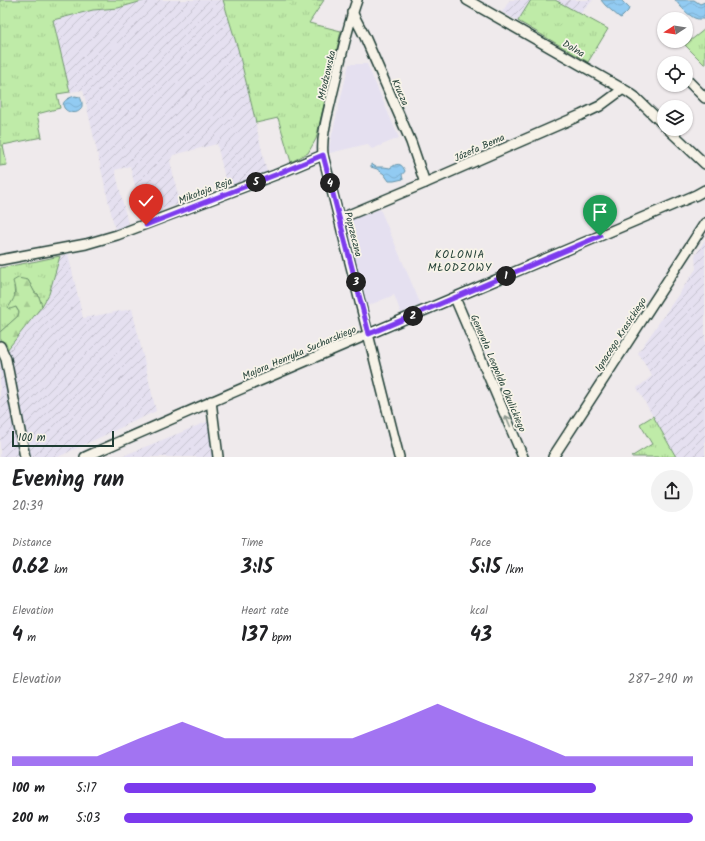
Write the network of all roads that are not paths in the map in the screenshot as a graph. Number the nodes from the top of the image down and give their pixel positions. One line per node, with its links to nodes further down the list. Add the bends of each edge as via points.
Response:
1 (357, 0): 3 (street, Młodzowska)
2 (467, 0): 5 (street, Dolna)
3 (352, 12): 9 (street, Młodzowska, via 324,130); 11 (street, Krucza, via 411,142)
4 (693, 87): 6 (street)
5 (623, 89): 7 (street, Dolna); 11 (street, Józefa Bema, via 600,106)
6 (705, 98)
7 (657, 118)
8 (675, 136): 10 (street)
9 (323, 155): 13 (street, Poprzeczna); 15 (street, Mikołaja Reja, via 117,236)
10 (705, 164)
11 (426, 183): 13 (street, Józefa Bema)
12 (703, 192): 16 (street, Majora Henryka Sucharskiego)
13 (339, 219): 17 (street, Poprzeczna)
14 (705, 223): 25 (street, Ignacego Krasickiego)
15 (0, 260)
16 (455, 298): 17 (street, Majora Henryka Sucharskiego); 24 (street, Generała Leopolda Okulickiego, one-way to 16)
17 (369, 334): 19 (street, Majora Henryka Sucharskiego); 23 (street, Poprzeczna)
18 (0, 346): 20 (street, via 6,359)
19 (211, 401): 21 (street, Majora Henryka Sucharskiego); 22 (street)
20 (26, 457)
21 (85, 457)
22 (218, 457)
23 (400, 457)
24 (523, 457)
25 (552, 457)

